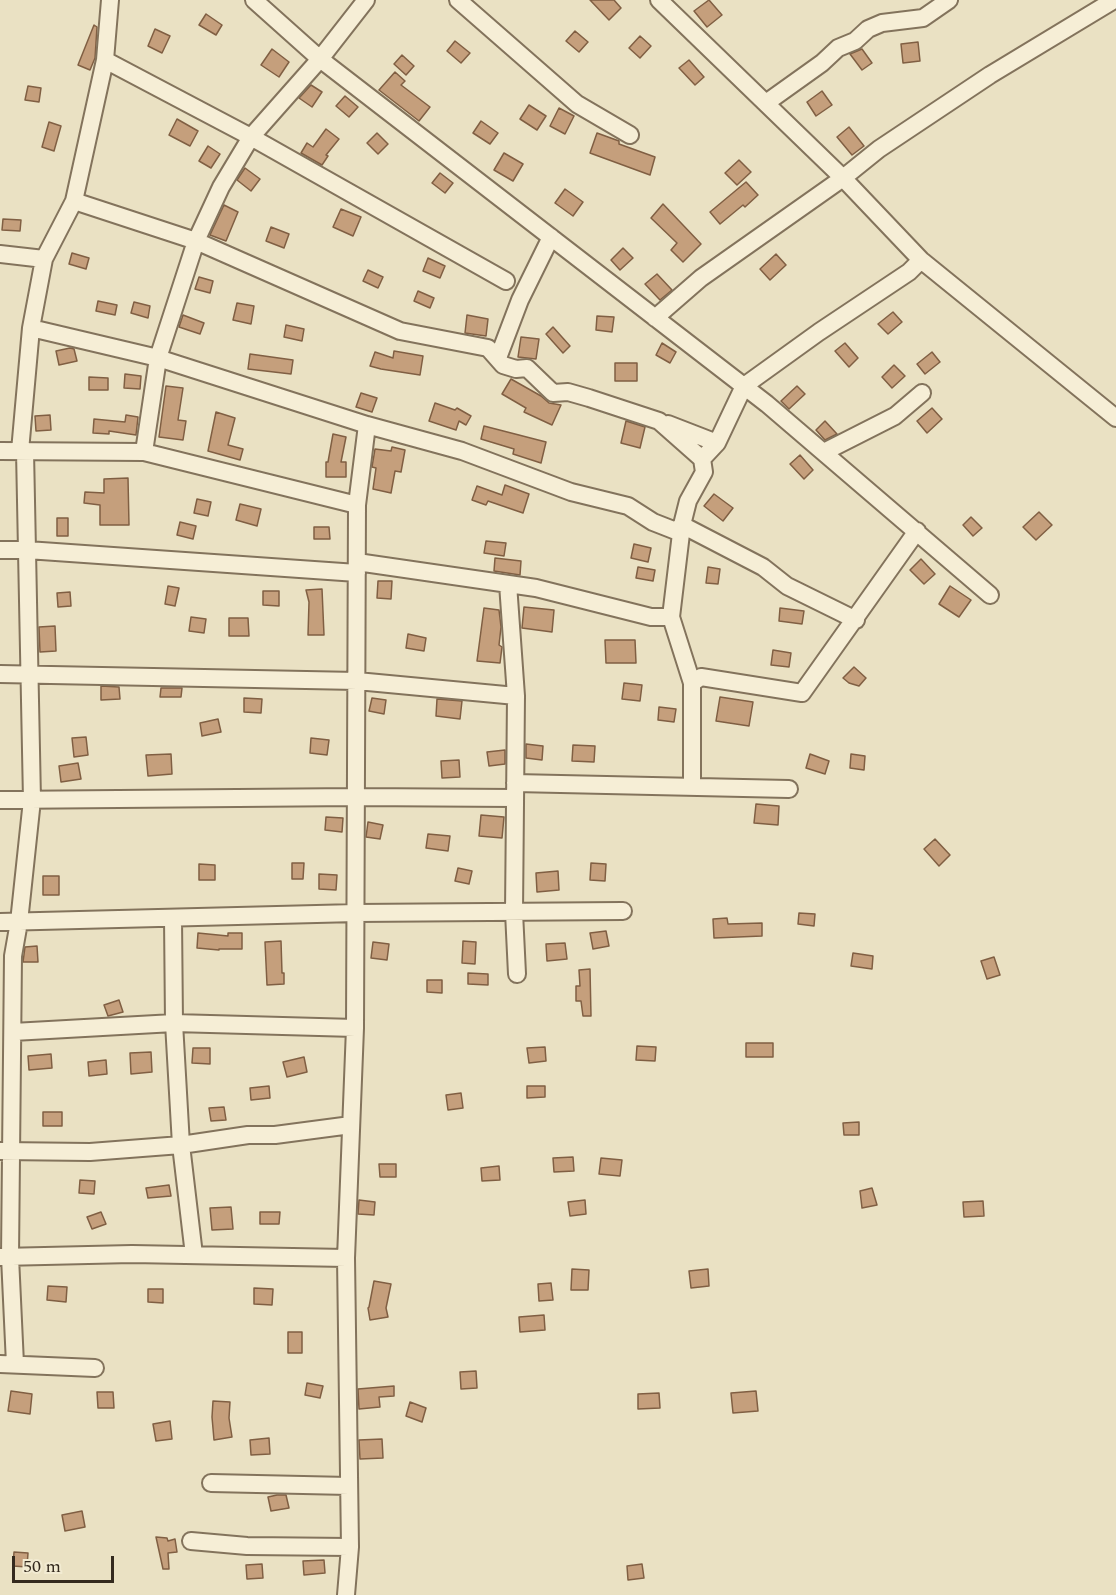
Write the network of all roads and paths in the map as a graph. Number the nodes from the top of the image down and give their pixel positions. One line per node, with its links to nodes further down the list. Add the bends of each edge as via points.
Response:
1 (110, 0): 9 (street)
2 (254, 0): 8 (street)
3 (366, 0): 8 (street)
4 (458, 0): 11 (street, via 577,104)
5 (658, 0): 10 (street)
6 (949, 0): 10 (street, via 923,18 882,23 868,29)
7 (1114, 0): 13 (street, via 990,75 879,149)
8 (320, 59): 12 (street); 15 (street)
9 (105, 60): 12 (street); 14 (street)
10 (766, 103): 13 (street)
11 (630, 135)
12 (251, 137): 16 (street, via 221,187); 20 (street)
13 (843, 178): 19 (street); 21 (street, via 701,278)
14 (74, 201): 16 (street); 18 (street)
15 (551, 237): 21 (street); 24 (street, via 520,300)
16 (196, 242): 23 (street); 24 (street, via 400,331 488,348)
17 (0, 254): 18 (street)
18 (44, 259): 22 (street)
19 (921, 260): 25 (street); 27 (street)
20 (506, 281)
21 (655, 318): 25 (street)
22 (31, 328): 23 (street); 32 (street)
23 (158, 357): 29 (street); 33 (street)
24 (498, 358): 28 (street, via 503,365 527,368 553,393 568,392)
25 (744, 386): 30 (street); 34 (street)
26 (922, 393): 34 (street, via 895,416)
27 (1116, 418)
28 (658, 421): 30 (street); 35 (street)
29 (367, 425): 36 (street); 37 (street, via 462,451 571,492 628,506 676,531)
30 (717, 444): 35 (street)
31 (0, 451): 32 (street)
32 (22, 451): 33 (street); 40 (street)
33 (144, 452): 36 (street)
34 (824, 452): 38 (street)
35 (702, 459): 37 (street, via 704,472 688,501)
36 (357, 505): 41 (street)
37 (682, 525): 44 (street); 45 (street, via 763,567 787,586)
38 (917, 531): 43 (street); 45 (street)
39 (0, 550): 40 (street)
40 (27, 550): 41 (street); 47 (street)
41 (357, 568): 42 (street); 48 (street)
42 (508, 584): 44 (street, via 651,617); 50 (street)
43 (990, 595)
44 (671, 617): 49 (street)
45 (856, 620): 49 (street, via 802,693 701,677)
46 (0, 674): 47 (street)
47 (31, 675): 48 (street); 56 (street)
48 (357, 681): 50 (street); 54 (street)
49 (692, 683): 51 (street)
50 (516, 696): 53 (street)
51 (692, 787): 52 (street); 53 (street)
52 (789, 789)
53 (515, 791): 54 (street); 58 (street)
54 (356, 796): 56 (street); 59 (street)
55 (0, 800): 56 (street)
56 (32, 800): 62 (street)
57 (623, 911): 58 (street)
58 (514, 912): 59 (street); 63 (street)
59 (356, 913): 60 (street); 65 (street)
60 (172, 918): 62 (street); 64 (street)
61 (0, 922): 62 (street)
62 (19, 922): 66 (street, via 13,956)
63 (517, 974)
64 (174, 1023): 65 (street); 66 (street); 68 (street)
65 (355, 1028): 67 (street)
66 (13, 1032): 69 (street)
67 (351, 1125): 68 (street); 72 (street)
68 (181, 1145): 69 (street, via 90,1152); 70 (street)
69 (6, 1151): 71 (street)
70 (194, 1255): 71 (street); 72 (street)
71 (5, 1257): 73 (street)
72 (346, 1258): 76 (street)
73 (7, 1364): 74 (street)
74 (95, 1368)
75 (210, 1482): 76 (street)
76 (349, 1486): 78 (street)
77 (190, 1541): 78 (street)
78 (350, 1547): 79 (street)
79 (346, 1595)

